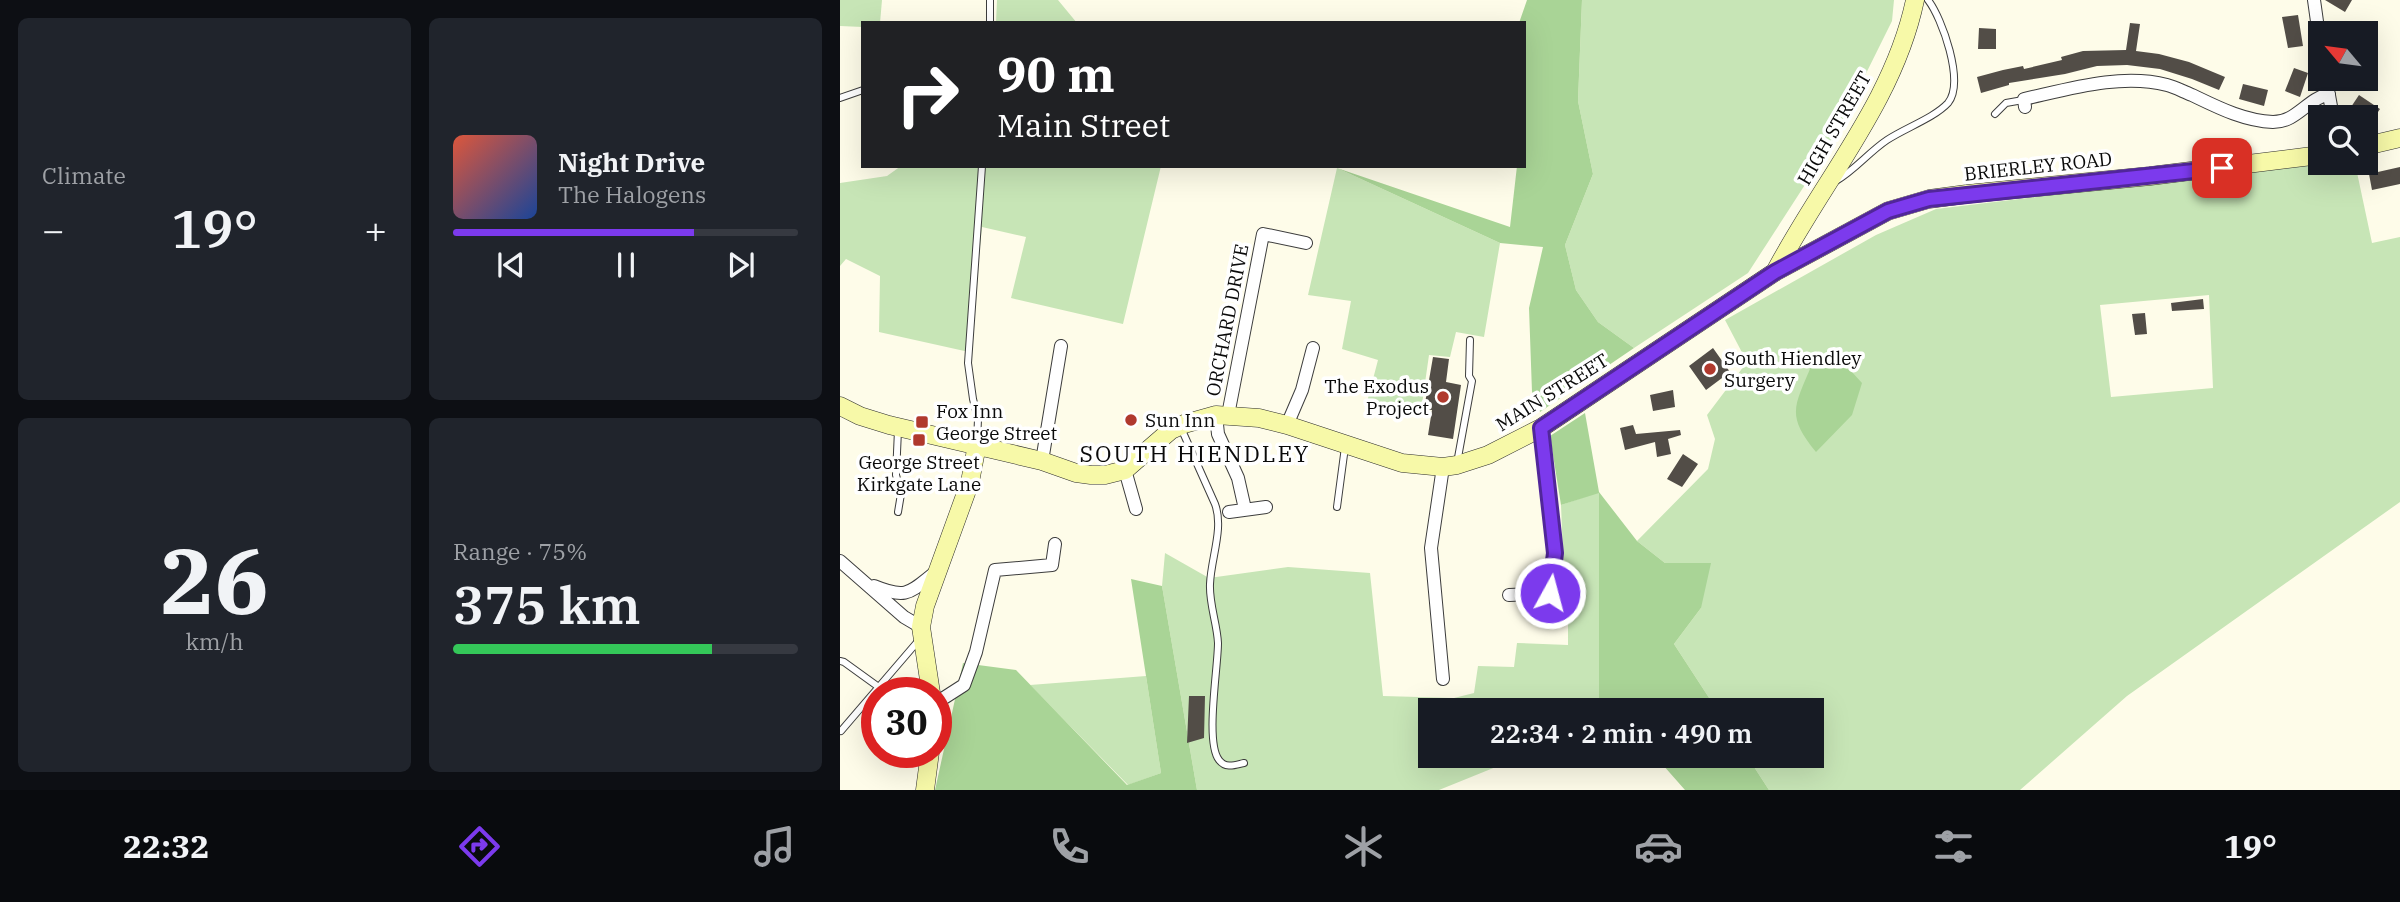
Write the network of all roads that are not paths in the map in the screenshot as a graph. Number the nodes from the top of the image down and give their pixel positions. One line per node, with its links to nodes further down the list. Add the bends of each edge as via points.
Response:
1 (990, 0): 5 (lane)
2 (1915, 0): 18 (street, HIGH STREET, via 1910,24 1883,88)
3 (1927, 0): 18 (lane, via 1945,34 1953,64 1950,101 1886,140)
4 (2314, 0): 6 (street)
5 (990, 21)
6 (2317, 21)
7 (861, 91): 10 (lane)
8 (2328, 91): 9 (street)
9 (2329, 94): 11 (street, via 2318,97 2300,114 2272,122 2232,113 2168,85 2135,81 2097,83); 12 (street)
10 (840, 98)
11 (2024, 103): 13 (lane, via 2006,103)
12 (2331, 105)
13 (1995, 114)
14 (2400, 138): 15 (street)
15 (2378, 143)
16 (2308, 157): 20 (street, BRIERLEY ROAD, via 1929,199 1888,211)
17 (982, 168): 30 (lane, via 968,363 978,419)
18 (1824, 189): 20 (street, HIGH STREET)
19 (1306, 243): 25 (street, ORCHARD DRIVE, via 1263,234)
20 (1775, 272): 29 (street, MAIN STREET)
21 (1470, 340): 33 (lane, via 1472,381)
22 (1061, 346): 32 (street)
23 (1313, 348): 26 (street)
24 (840, 406): 28 (street)
25 (1222, 415): 26 (street, MAIN STREET); 27 (street, MAIN STREET); 38 (street, via 1218,434 1238,478)
26 (1287, 425): 31 (street, MAIN STREET)
27 (1180, 426): 34 (street, MAIN STREET); 57 (lane, via 1219,516 1210,586 1218,641 1215,749 1224,764)
28 (898, 428): 30 (street); 39 (lane)
29 (1541, 428): 33 (street, MAIN STREET, via 1488,454); 45 (street, via 1555,553)
30 (977, 445): 32 (street); 43 (street, via 970,482)
31 (1345, 445): 33 (street, MAIN STREET, via 1402,463); 36 (lane)
32 (1042, 461): 34 (street, via 1076,473 1105,475)
33 (1450, 466): 53 (street, via 1431,548)
34 (1125, 470): 37 (street)
35 (1265, 507): 38 (street)
36 (1337, 507)
37 (1136, 509)
38 (1245, 509): 40 (street)
39 (898, 512)
40 (1229, 512)
41 (1055, 544): 54 (street, via 1052,565 995,570 976,652 964,685)
42 (840, 561): 44 (street)
43 (938, 570): 44 (street, via 905,594); 48 (street)
44 (864, 582): 48 (street)
45 (1550, 593): 46 (street); 47 (street)
46 (1509, 595)
47 (1559, 611)
48 (922, 631): 51 (lane); 52 (street)
49 (840, 661): 50 (lane)
50 (865, 677)
51 (888, 677)
52 (929, 677)
53 (1443, 679)
54 (952, 693)
55 (861, 709): 56 (lane)
56 (841, 731)
57 (1244, 763)
58 (928, 768): 59 (street)
59 (925, 790)

